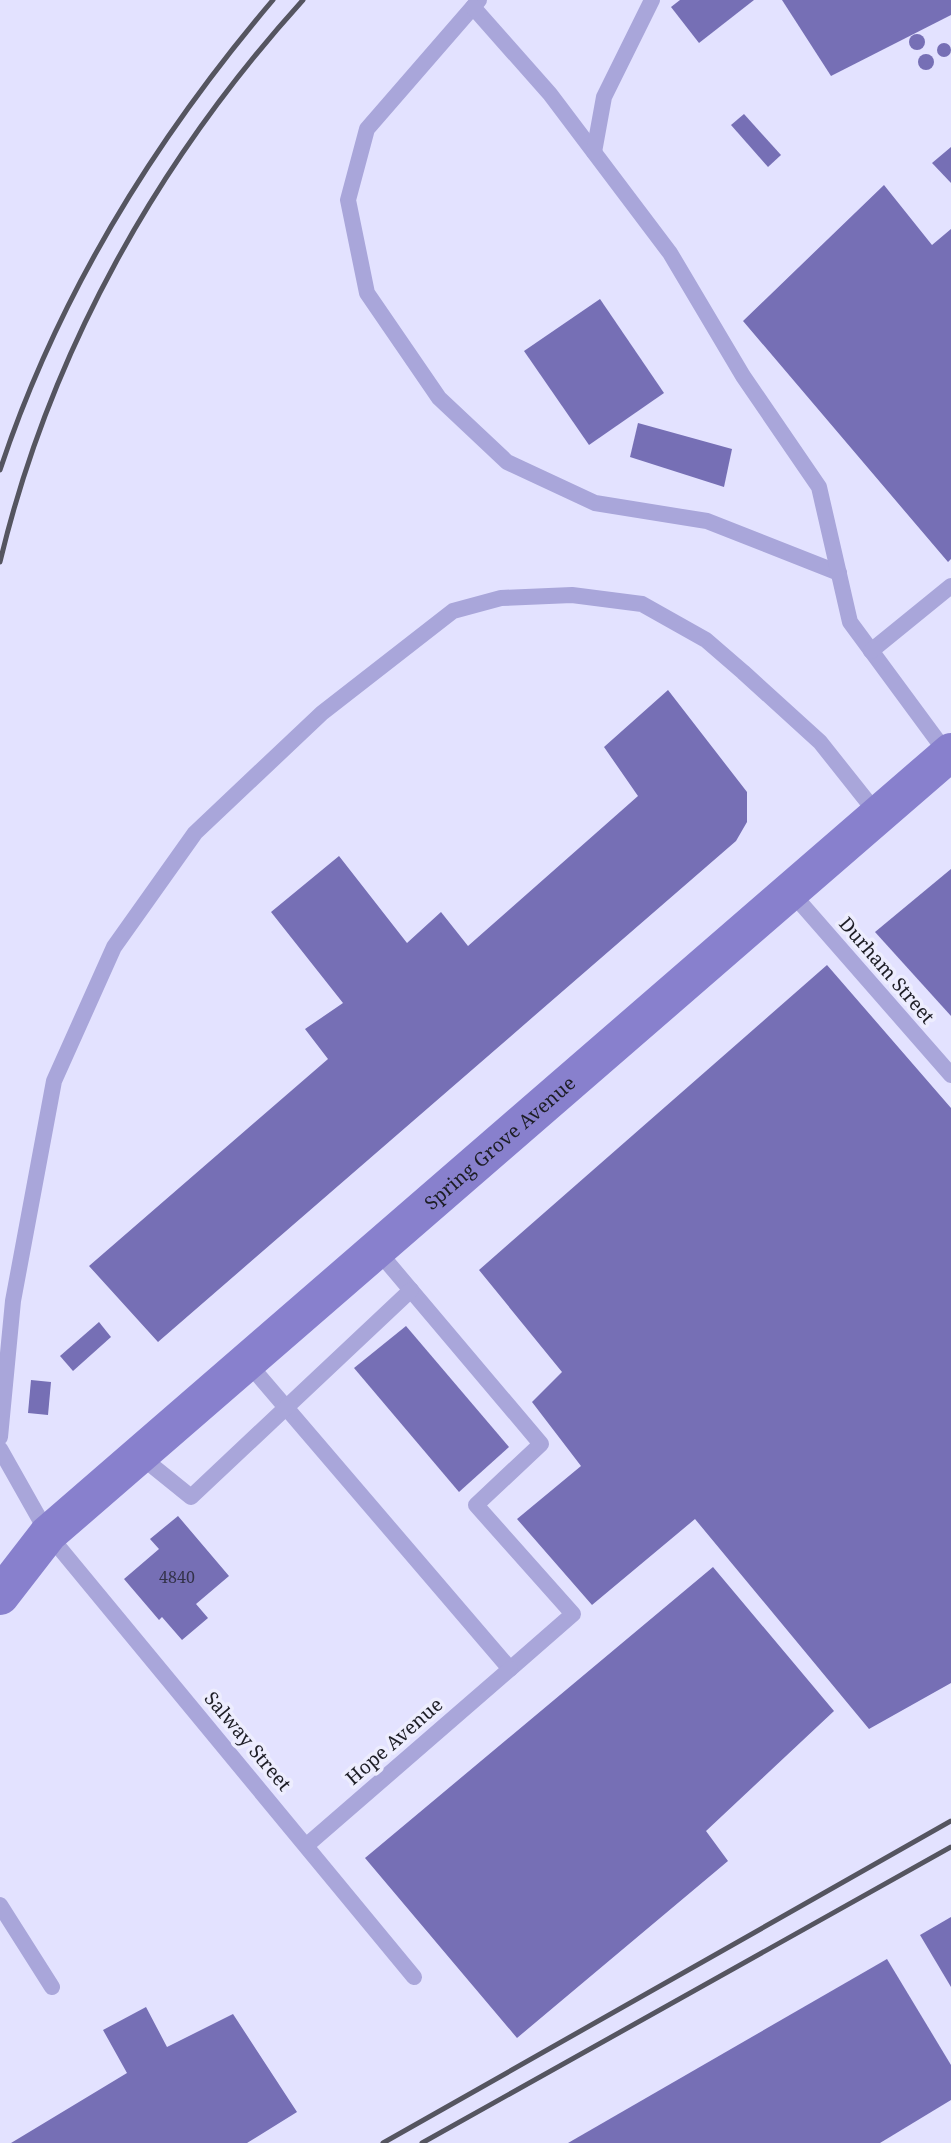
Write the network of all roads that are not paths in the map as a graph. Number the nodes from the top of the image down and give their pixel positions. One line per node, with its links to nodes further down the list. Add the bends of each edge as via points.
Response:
1 (652, 0): 3 (lane, via 604,97)
2 (476, 3): 3 (lane); 4 (lane, via 367,130 348,200 367,293 439,398 507,462 595,503 707,520)
3 (594, 152): 4 (lane, via 670,253 743,376 819,486)
4 (839, 573): 6 (lane, via 850,622)
5 (951, 586): 6 (lane)
6 (871, 651): 7 (lane)
7 (950, 754): 8 (main road, Spring Grove Avenue)
8 (879, 815): 9 (main road, Spring Grove Avenue); 15 (lane, via 820,742 743,672 706,640 642,604 572,595 501,598 453,611 322,713 195,833 114,947 54,1081 13,1301)
9 (791, 892): 10 (lane, Durham Street); 11 (main road, Spring Grove Avenue)
10 (951, 1075)
11 (377, 1249): 12 (lane); 13 (main road, Spring Grove Avenue)
12 (411, 1290): 14 (lane); 21 (lane, Hope Avenue, via 541,1444 476,1505 573,1614)
13 (247, 1362): 14 (lane); 17 (main road, Spring Grove Avenue)
14 (285, 1409): 17 (lane, via 191,1497); 21 (lane)
15 (0, 1437)
16 (0, 1449): 18 (lane, Salway Street)
17 (139, 1455): 18 (main road, Spring Grove Avenue)
18 (48, 1534): 19 (main road, Spring Grove Avenue); 20 (main road, Spring Grove Avenue); 22 (lane, Salway Street)
19 (0, 1553)
20 (0, 1596)
21 (510, 1669): 22 (lane, Hope Avenue)
22 (307, 1845): 24 (lane, Salway Street)
23 (0, 1905): 25 (lane)
24 (414, 1977)
25 (52, 1987)

